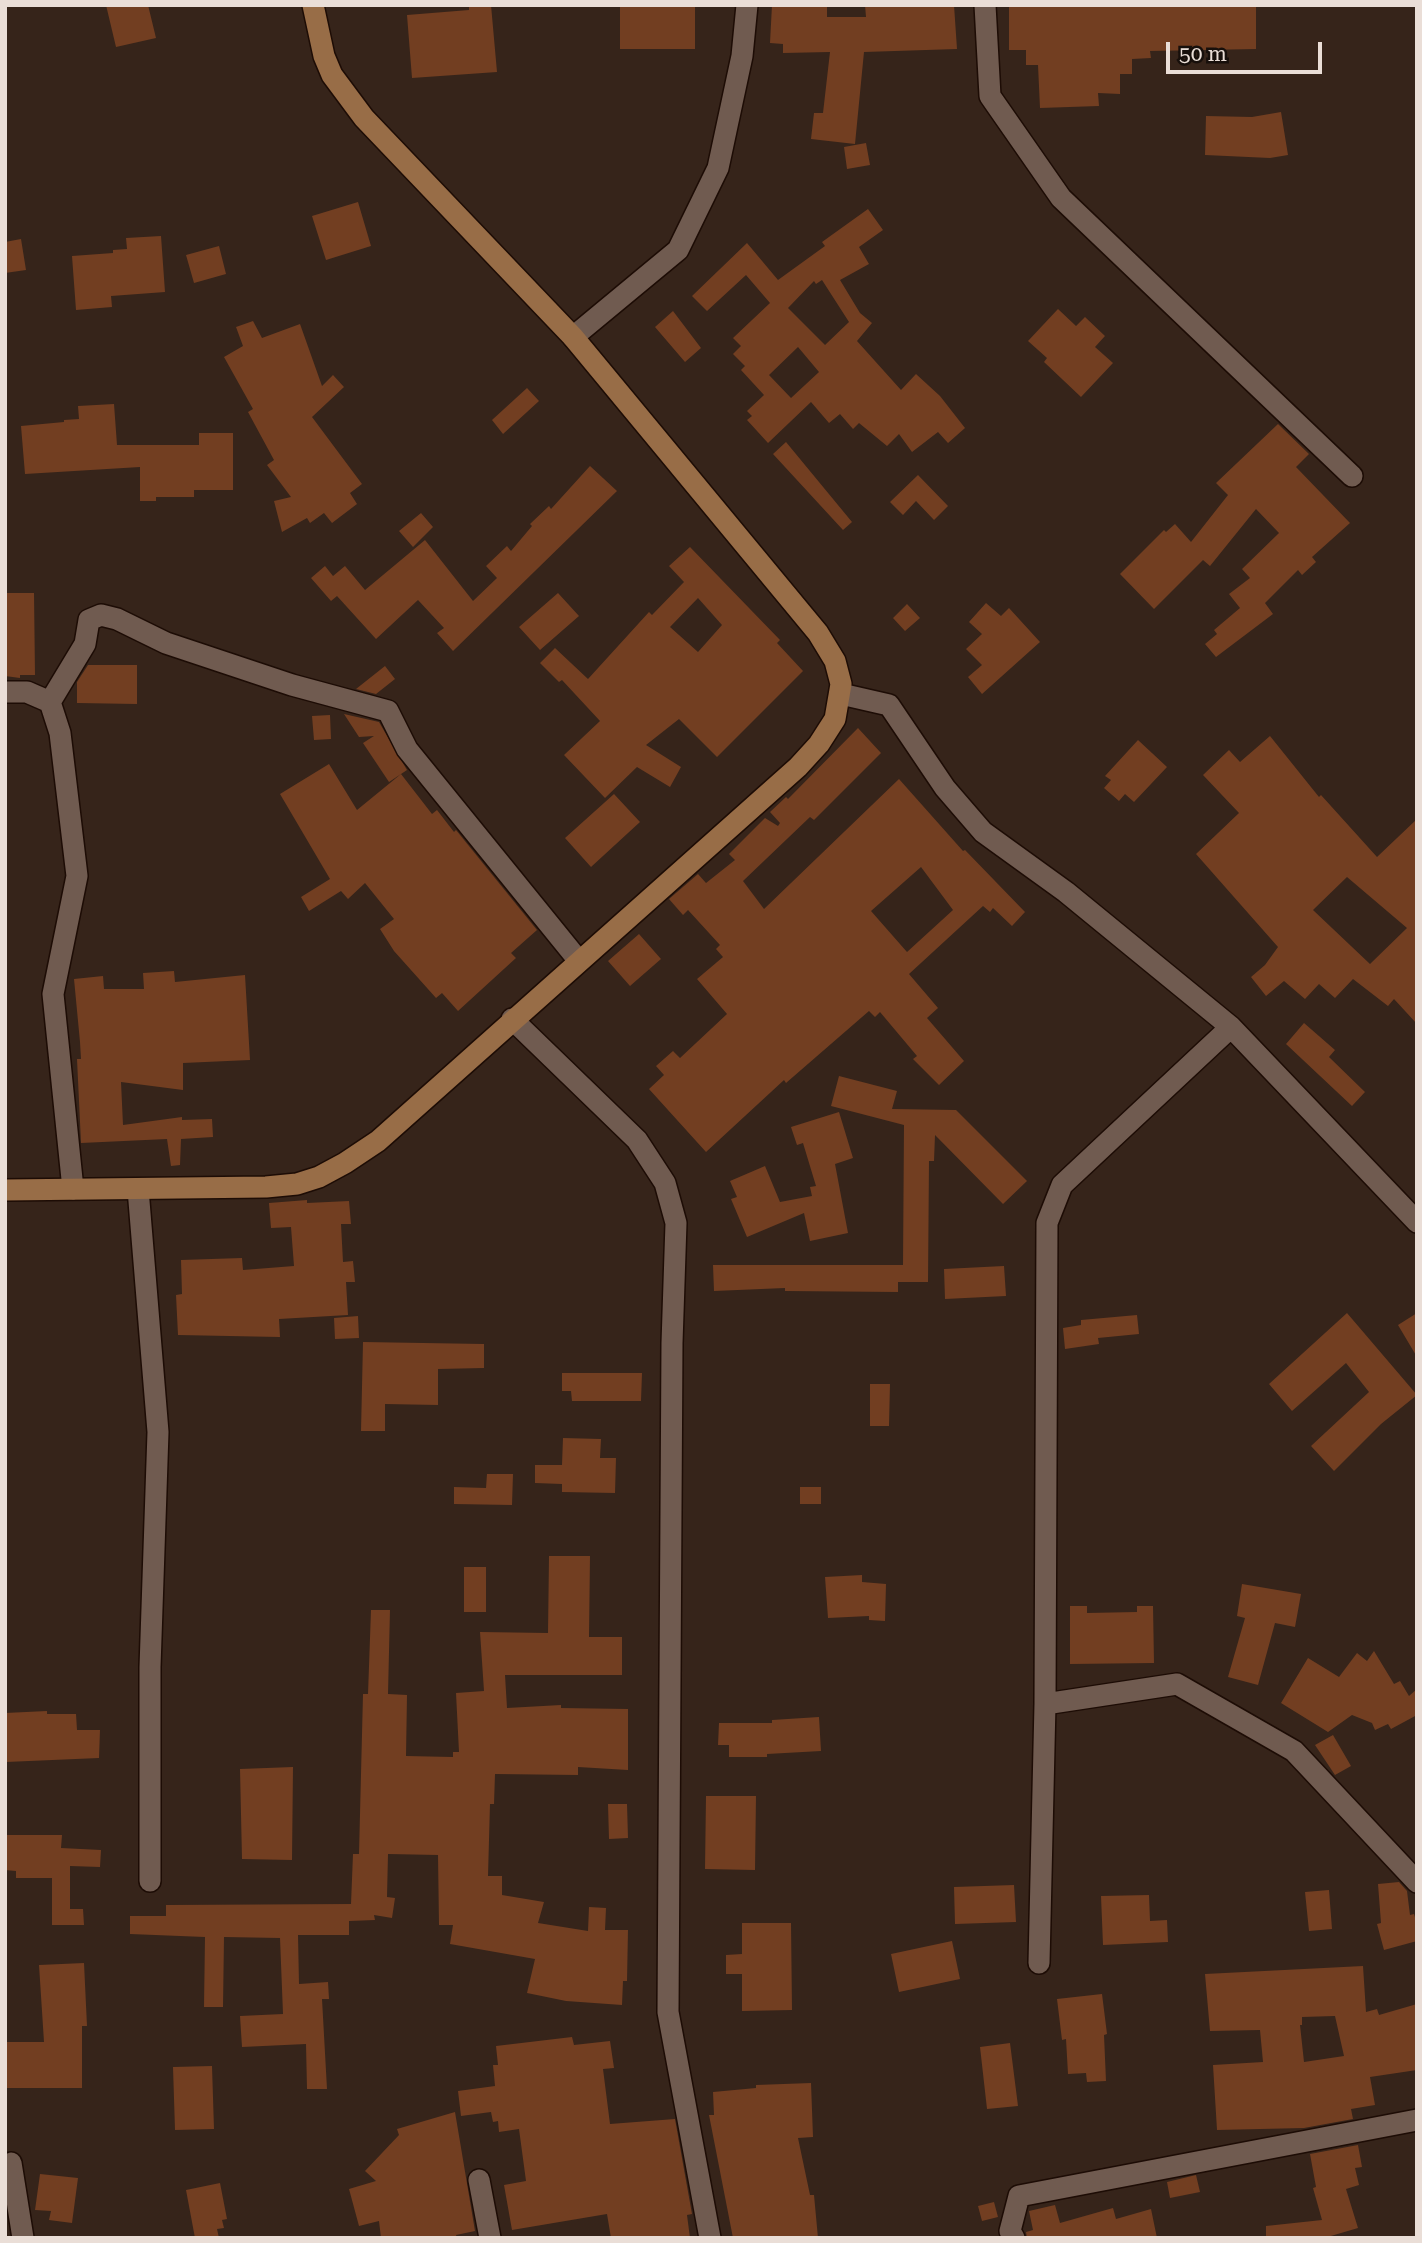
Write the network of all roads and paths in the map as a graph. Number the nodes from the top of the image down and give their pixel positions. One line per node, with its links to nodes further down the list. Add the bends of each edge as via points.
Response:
1 (313, 5): 4 (street, via 332,75 364,118)
2 (747, 5): 4 (street, via 742,56 718,168 678,250)
3 (985, 5): 5 (street, via 990,96 1061,198)
4 (573, 337): 7 (street, via 818,633 835,661)
5 (1352, 476)
6 (5, 692): 8 (street, via 27,692)
7 (841, 694): 9 (street, via 835,719 797,767); 11 (street, via 889,705 945,788 983,832 1066,892)
8 (50, 702): 9 (street, via 85,644 89,620 101,615 166,643 292,685 388,710 407,748); 12 (street, via 60,733 77,876 53,994)
9 (579, 961): 10 (street)
10 (512, 1019): 13 (street, via 378,1141 319,1177 266,1187); 25 (street, via 636,1140 664,1183 676,1223 671,1357 668,2012)
11 (1231, 1027): 15 (street); 16 (street, via 1062,1185 1047,1223)
12 (73, 1189): 13 (street); 14 (street)
13 (138, 1189): 17 (street, via 159,1432 150,1667)
14 (5, 1190)
15 (1417, 1222)
16 (1045, 1704): 18 (street, via 1177,1685 1294,1751); 19 (street)
17 (150, 1881)
18 (1417, 1882)
19 (1039, 1963)
20 (1417, 2120): 26 (street, via 1019,2196 1010,2231)
21 (11, 2163): 23 (street)
22 (479, 2180): 24 (street)
23 (23, 2238)
24 (490, 2238)
25 (710, 2238)
26 (1014, 2238)

